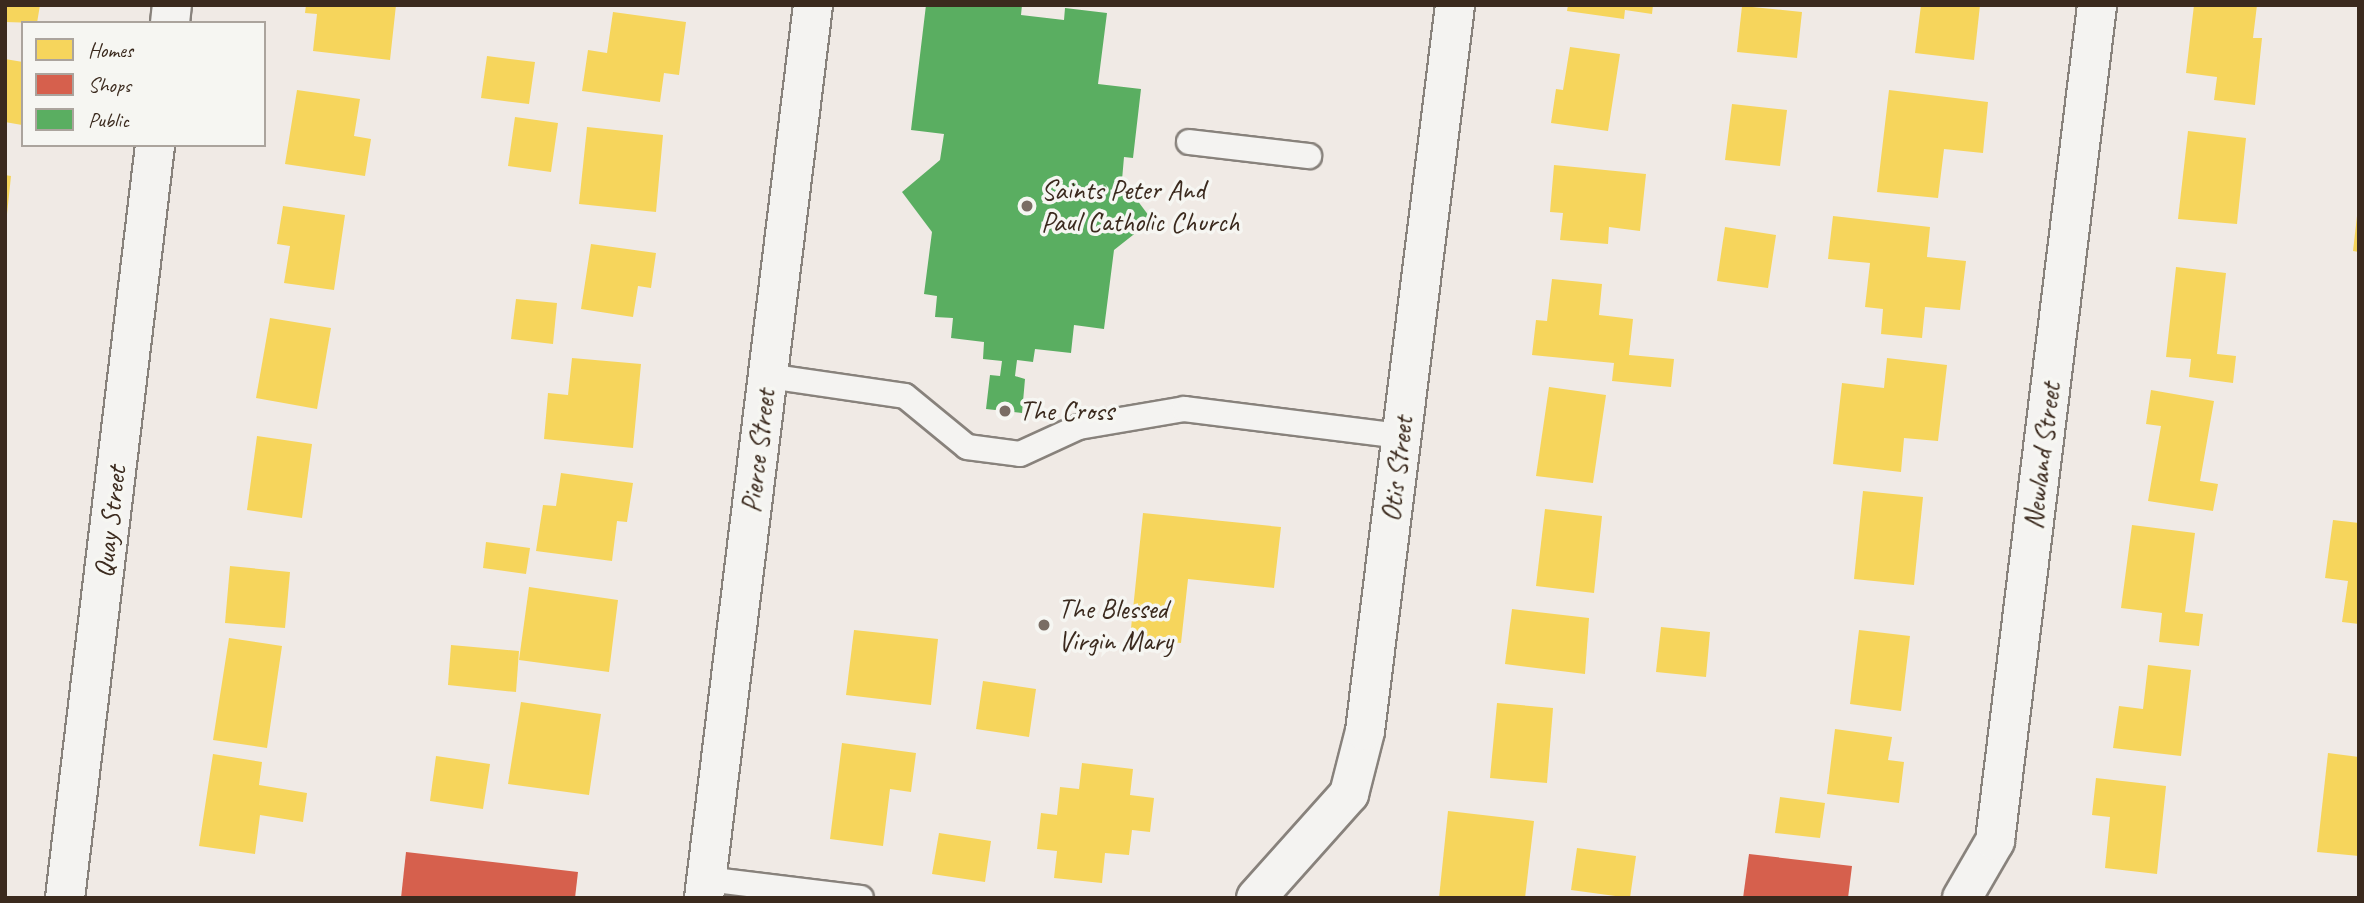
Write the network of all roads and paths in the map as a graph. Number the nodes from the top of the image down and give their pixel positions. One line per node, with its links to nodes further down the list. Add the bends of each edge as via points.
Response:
1 (813, 5): 7 (street, Pierce Street)
2 (1455, 5): 8 (street, Otis Street)
3 (2096, 5): 13 (street, Newland Street, via 1995,841)
4 (1189, 142): 6 (lane)
5 (155, 147): 10 (street, Quay Street)
6 (1309, 156)
7 (768, 376): 8 (lane, via 905,396 967,447 1020,454 1079,427 1184,408); 9 (street, Pierce Street)
8 (1401, 436): 12 (street, Otis Street, via 1365,731 1349,794)
9 (706, 888): 11 (lane)
10 (65, 898)
11 (861, 898)
12 (1256, 898)
13 (1962, 898)

